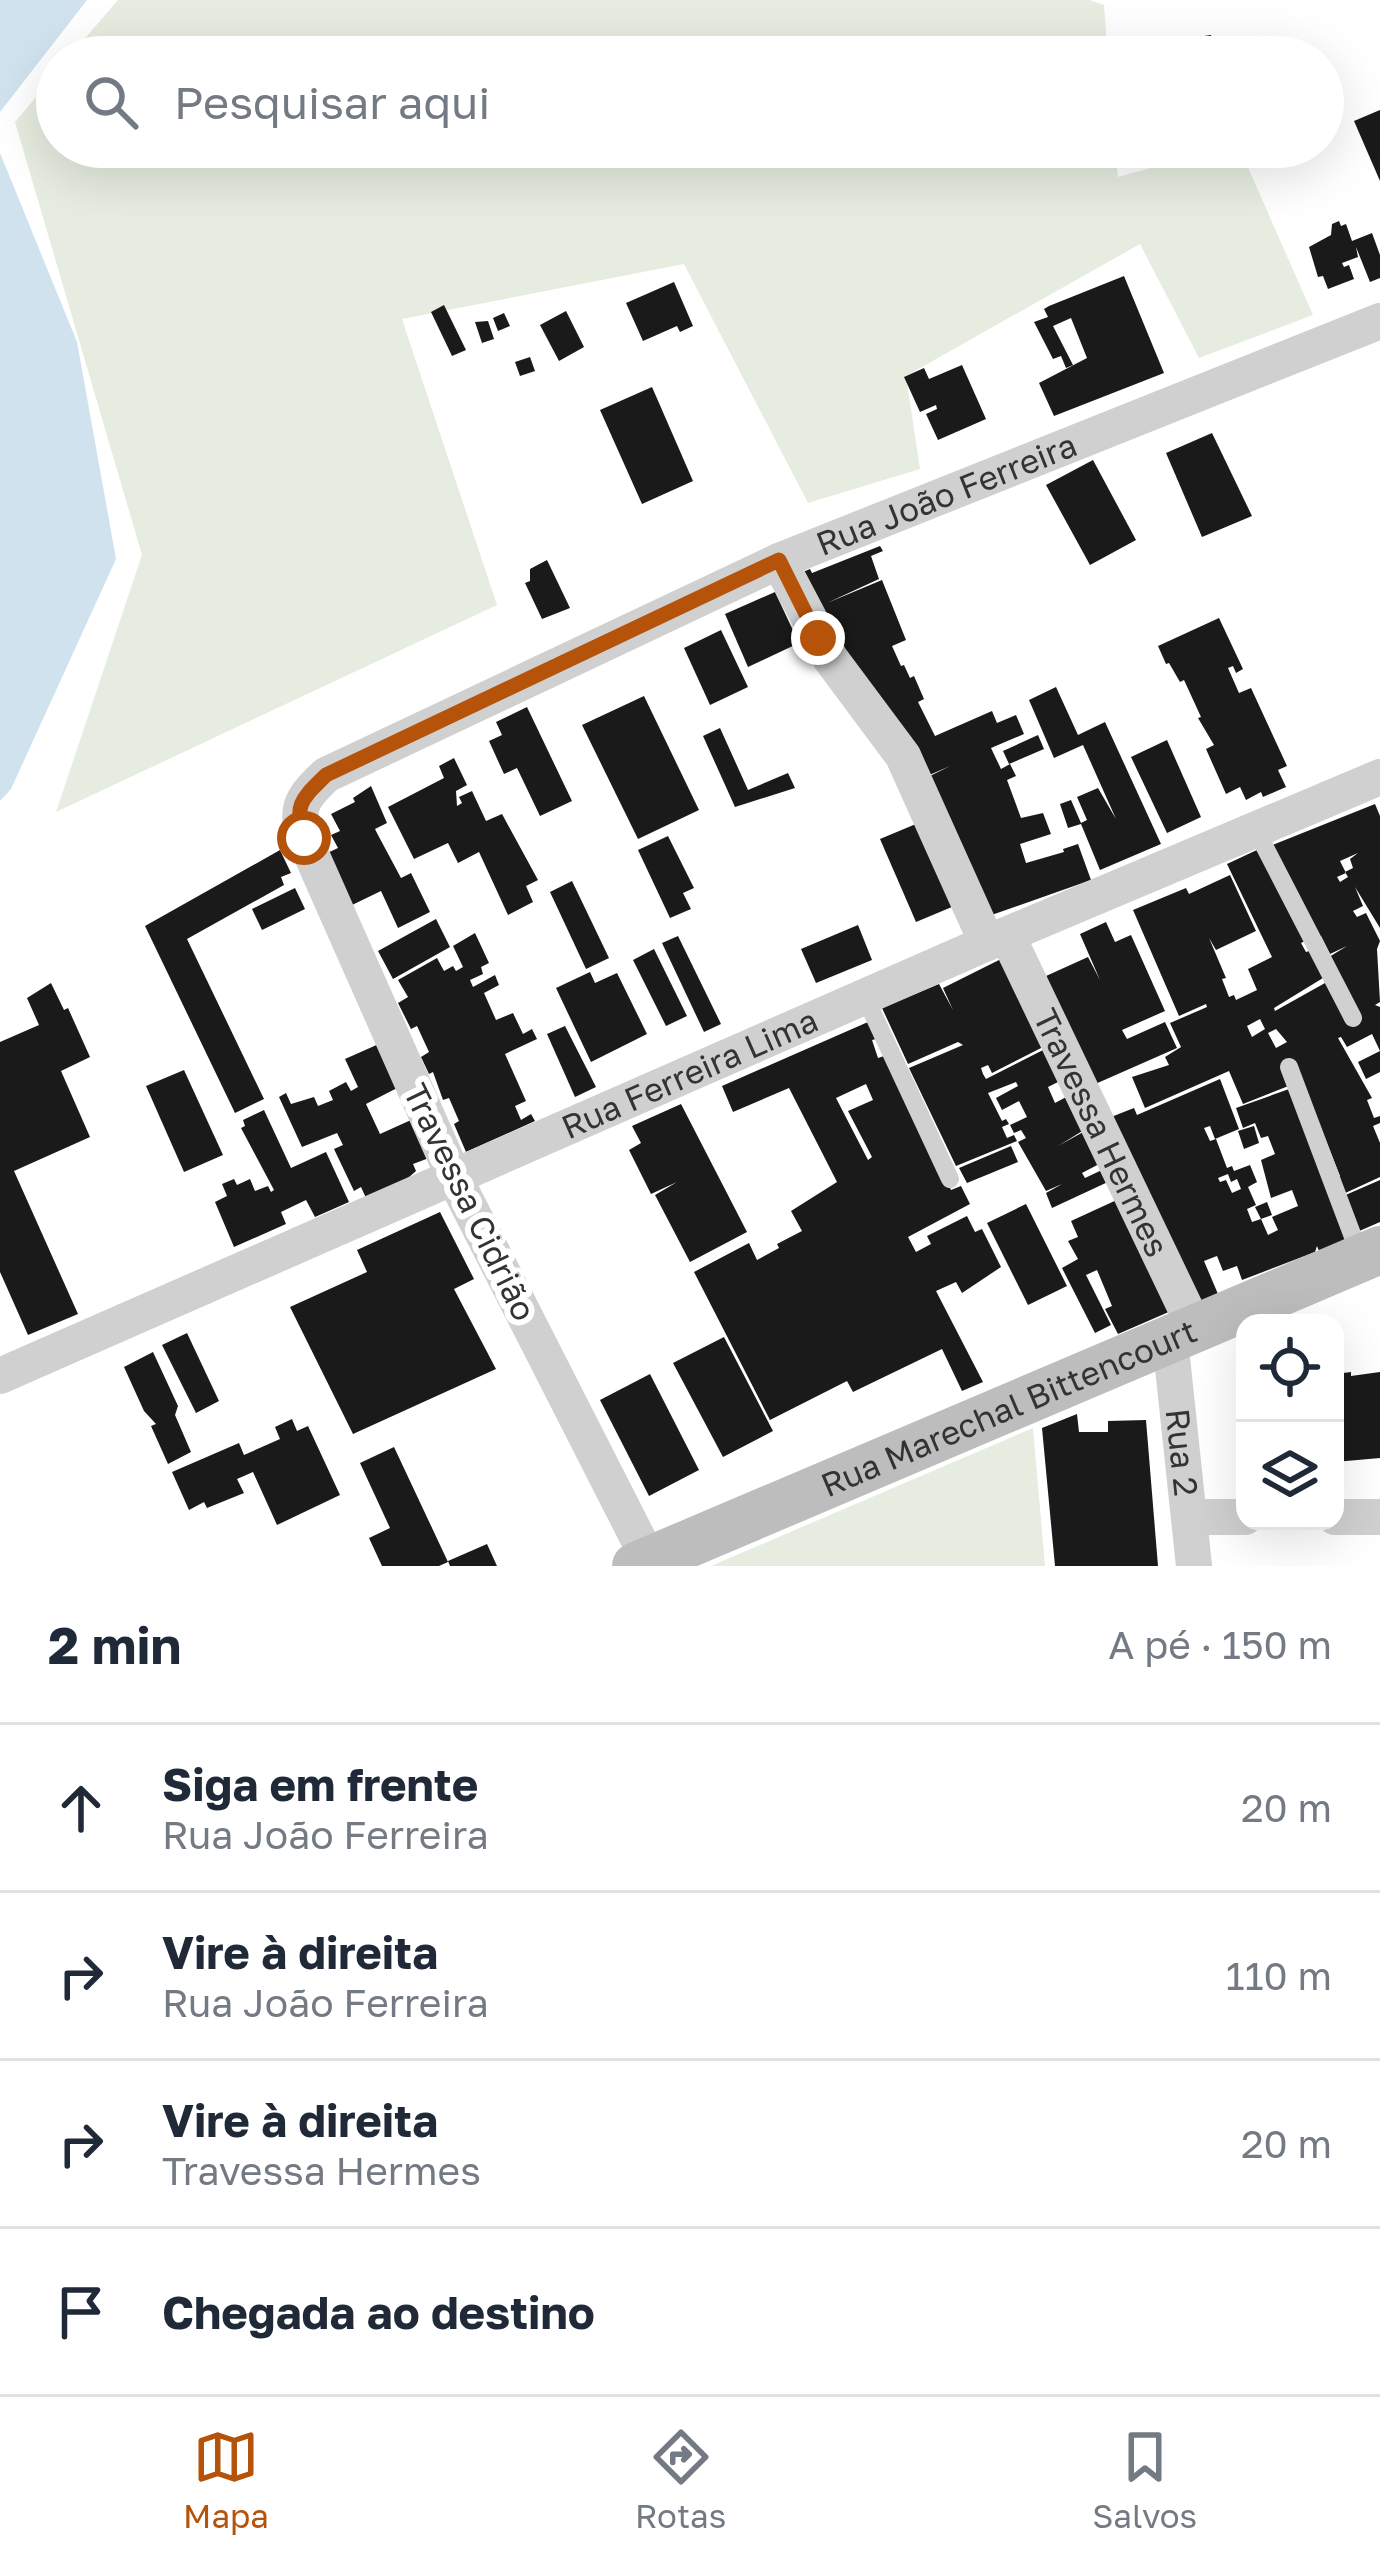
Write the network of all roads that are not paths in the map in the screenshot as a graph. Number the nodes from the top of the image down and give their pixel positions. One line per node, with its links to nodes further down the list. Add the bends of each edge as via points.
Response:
1 (1380, 321): 2 (street, Rua João Ferreira)
2 (779, 560): 5 (street, Rua João Ferreira, via 326,775 299,806); 6 (street, Travessa Hermes, via 830,658 903,756)
3 (1377, 785): 4 (street, Rua Ferreira Lima)
4 (1255, 828): 6 (street, Rua Ferreira Lima); 8 (lane)
5 (304, 838): 10 (street, Travessa Cidrião)
6 (997, 939): 7 (street, Rua Ferreira Lima); 13 (street, Travessa Hermes)
7 (866, 997): 10 (street, Rua Ferreira Lima); 11 (lane)
8 (1353, 1018)
9 (1289, 1067): 12 (lane)
10 (454, 1177): 14 (street, Rua Ferreira Lima); 19 (street, Travessa Cidrião)
11 (950, 1179)
12 (1370, 1254): 13 (main road, Rua Marechal Bittencourt)
13 (1182, 1333): 15 (street, Rua 2); 19 (main road, Rua Marechal Bittencourt)
14 (0, 1376)
15 (1190, 1517): 16 (street); 20 (street, Rua 2)
16 (1236, 1517)
17 (1344, 1517): 18 (street)
18 (1380, 1517)
19 (643, 1563)
20 (1194, 1566)

